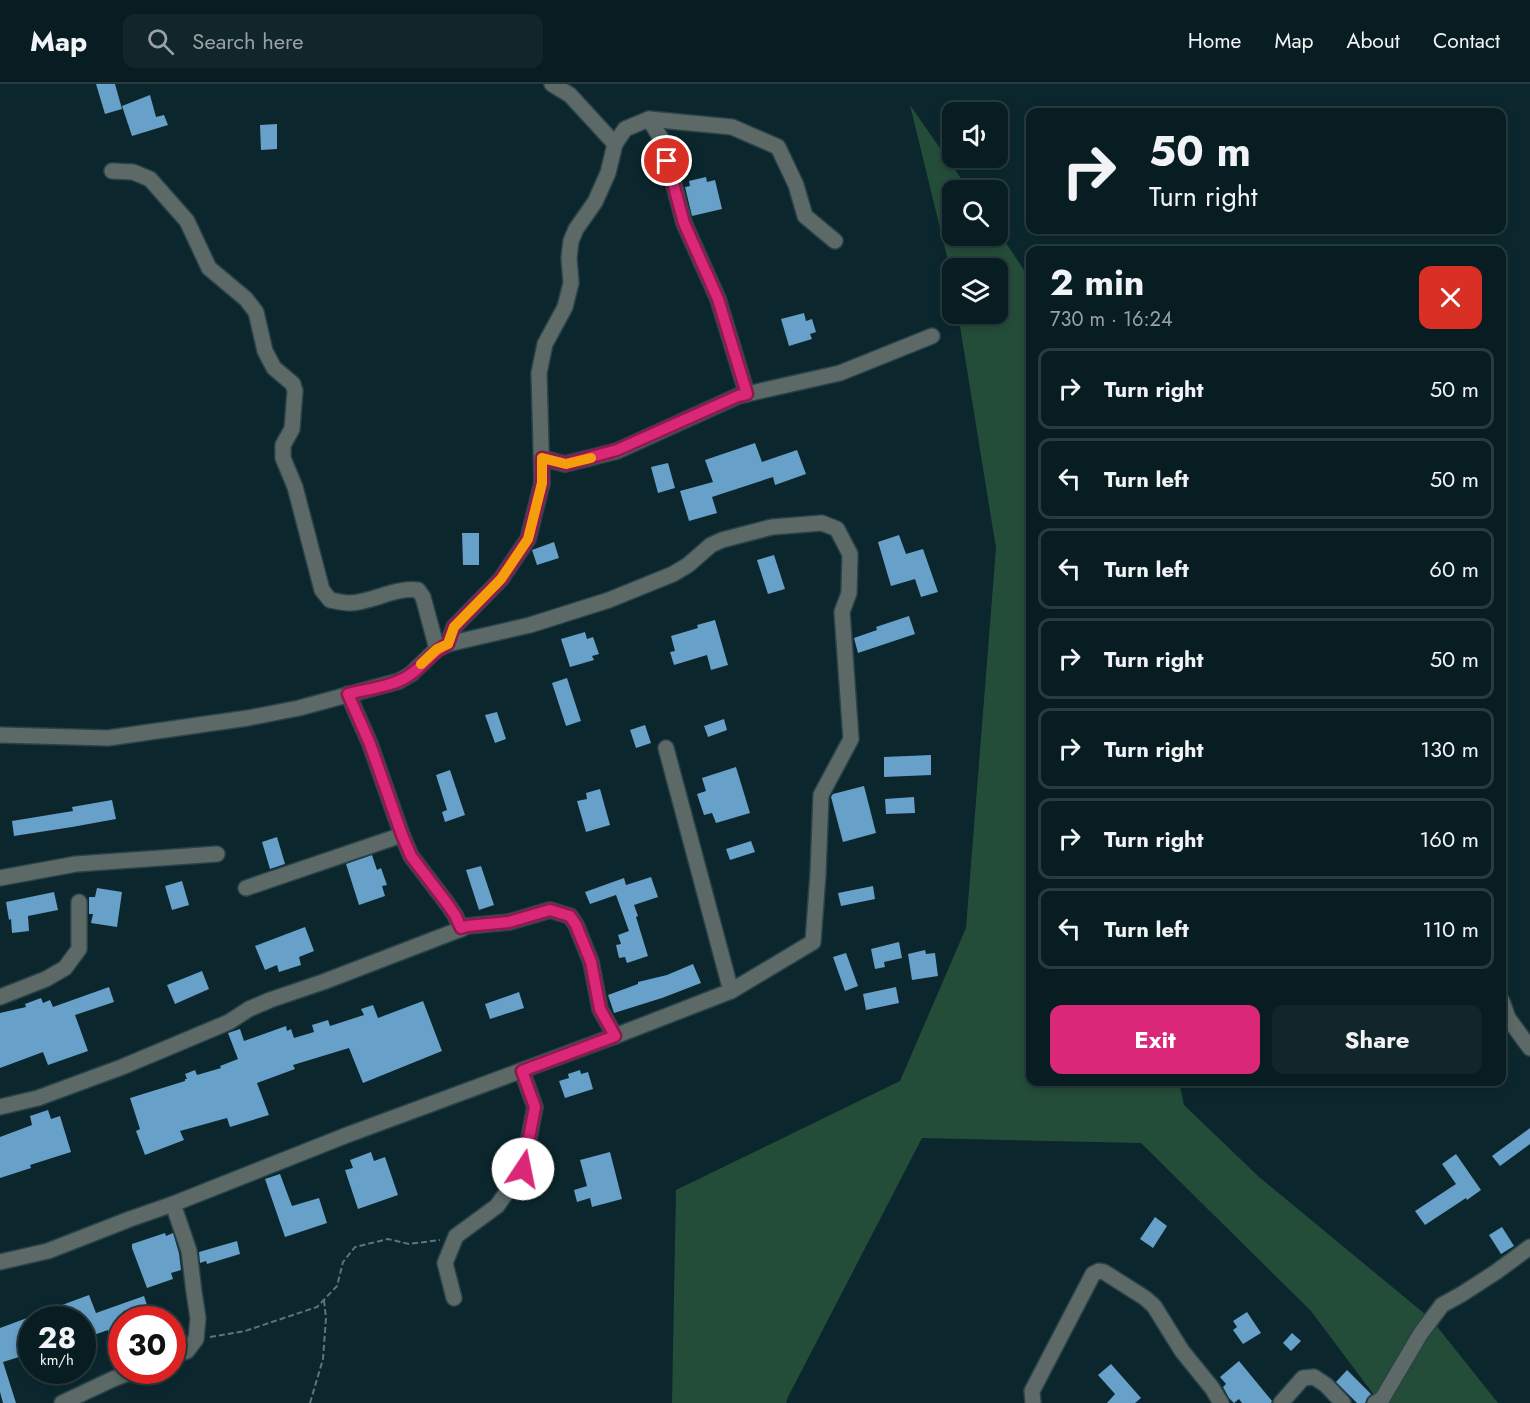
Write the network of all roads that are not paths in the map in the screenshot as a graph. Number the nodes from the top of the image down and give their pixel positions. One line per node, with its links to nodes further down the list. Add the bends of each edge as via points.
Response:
1 (552, 84): 3 (street, via 570,95)
2 (649, 119): 3 (street, via 625,129); 5 (street, via 732,127 778,147 806,216); 7 (street, via 662,140 684,223 718,299)
3 (615, 144): 8 (street, via 595,202 571,242 571,283 565,307 545,344 539,373)
4 (111, 171): 9 (street, via 133,172 150,179 187,221 209,268 256,312 274,368 293,384 292,429 283,445 284,458 322,590 330,600 349,603 418,590)
5 (835, 241)
6 (932, 336): 7 (street, via 840,373)
7 (747, 394): 8 (street, via 617,450 566,464)
8 (542, 458): 9 (street, via 542,483 528,539 501,579 454,627)
9 (442, 647): 10 (street, via 399,681); 19 (street, via 609,600 673,574 722,540 772,527 822,523 837,529 850,554 849,593 842,612 851,739 820,795 813,942)
10 (348, 694): 11 (street, via 248,718 108,738); 13 (street)
11 (0, 735)
12 (666, 748): 19 (street)
13 (402, 835): 16 (street); 18 (street, via 411,856)
14 (217, 854): 15 (street, via 76,864)
15 (0, 878)
16 (246, 888)
17 (79, 902): 20 (street, via 79,949 65,968)
18 (461, 928): 22 (street, via 509,922 550,910 570,916 591,962 600,1009); 25 (street, via 270,1000 229,1022 122,1067 38,1098)
19 (731, 991): 22 (street)
20 (0, 997)
21 (1506, 1012): 23 (street)
22 (615, 1036): 24 (street)
23 (1530, 1048)
24 (522, 1071): 26 (street); 29 (street, via 535,1107 523,1169 497,1206 456,1236 445,1263)
25 (0, 1107)
26 (173, 1204): 28 (street, via 48,1251); 30 (street, via 189,1251 198,1317 196,1339)
27 (1530, 1246): 37 (street, via 1442,1305 1382,1399)
28 (0, 1263)
29 (453, 1298)
30 (186, 1351)
31 (108, 1381): 32 (street)
32 (62, 1403)
33 (1033, 1403): 34 (street, via 1032,1391 1093,1274 1099,1271 1154,1306)
34 (1221, 1403)
35 (1281, 1403): 36 (street, via 1304,1378 1314,1377)
36 (1343, 1403)
37 (1375, 1403)

